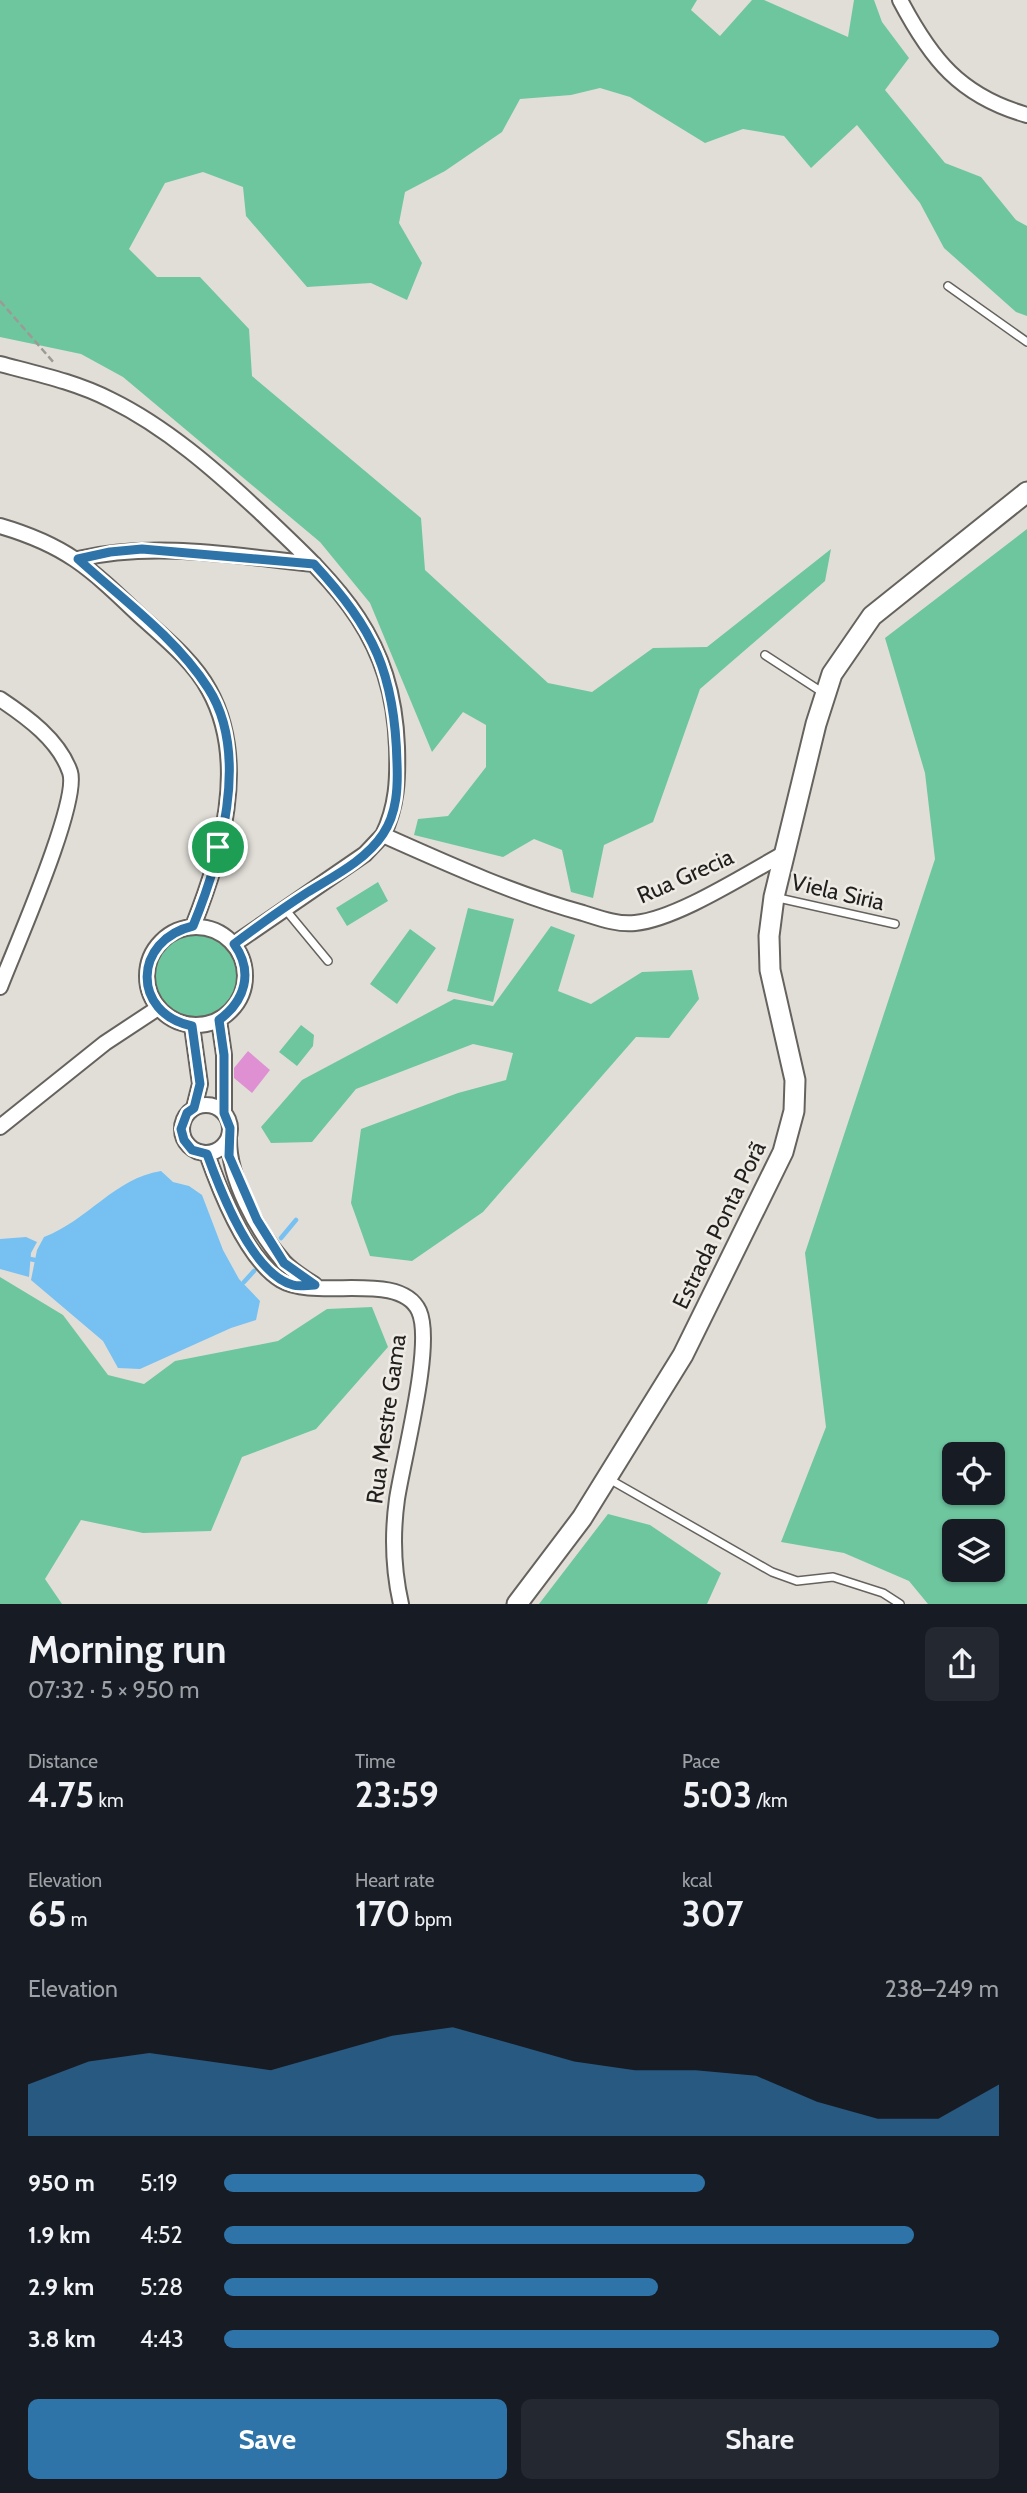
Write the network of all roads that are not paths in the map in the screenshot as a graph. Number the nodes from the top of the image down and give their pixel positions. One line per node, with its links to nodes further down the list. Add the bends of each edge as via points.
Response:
1 (900, 0): 2 (street, via 927,48 949,72 977,94)
2 (1027, 115)
3 (948, 286): 4 (lane)
4 (1027, 342)
5 (0, 364): 9 (street, via 72,383 113,400 162,430 242,495)
6 (1027, 492): 11 (main road, Estrada Ponta Porã, via 872,616 832,674)
7 (0, 526): 8 (street)
8 (78, 559): 9 (street, via 142,549); 18 (street, via 190,663 219,714 230,781 207,892)
9 (314, 564): 13 (street, via 343,595 383,662 393,701 398,776 394,812)
10 (765, 655): 11 (lane)
11 (826, 694): 14 (main road, Estrada Ponta Porã)
12 (0, 699): 21 (street, via 42,730 71,775 60,828)
13 (383, 835): 14 (street, Rua Grecia, via 520,893 633,924 680,908); 16 (street, via 365,854)
14 (785, 853): 15 (main road, Estrada Ponta Porã)
15 (774, 897): 17 (lane, Viela Siria); 31 (main road, Estrada Ponta Porã, via 770,970 795,1080 794,1111 783,1152 683,1355)
16 (285, 909): 19 (street); 20 (lane)
17 (895, 924)
18 (193, 926): 19 (street, via 219,932); 22 (street, via 178,930 154,949 148,964 150,994)
19 (234, 944): 23 (street, via 245,967 245,983 236,1004)
20 (328, 961)
21 (0, 987)
22 (158, 1007): 24 (street, via 179,1023); 27 (street)
23 (219, 1020): 24 (street); 26 (street)
24 (192, 1026): 25 (street, via 200,1084)
25 (194, 1108): 26 (street, via 210,1105); 29 (street, via 183,1121 182,1135 192,1150)
26 (224, 1113): 28 (street)
27 (0, 1127)
28 (229, 1136): 29 (street, via 221,1149); 30 (street, Rua Mestre Gama, via 229,1156 257,1220 284,1263)
29 (207, 1154): 30 (street, Rua Mestre Gama, via 242,1232 265,1265 294,1286)
30 (315, 1285): 32 (street, Rua Mestre Gama, via 399,1291 419,1312 422,1350 393,1537 394,1575)
31 (606, 1477): 33 (main road, Estrada Ponta Porã, via 582,1518); 34 (lane, via 772,1572 797,1581 833,1577 883,1593)
32 (401, 1604)
33 (517, 1604)
34 (900, 1604)

